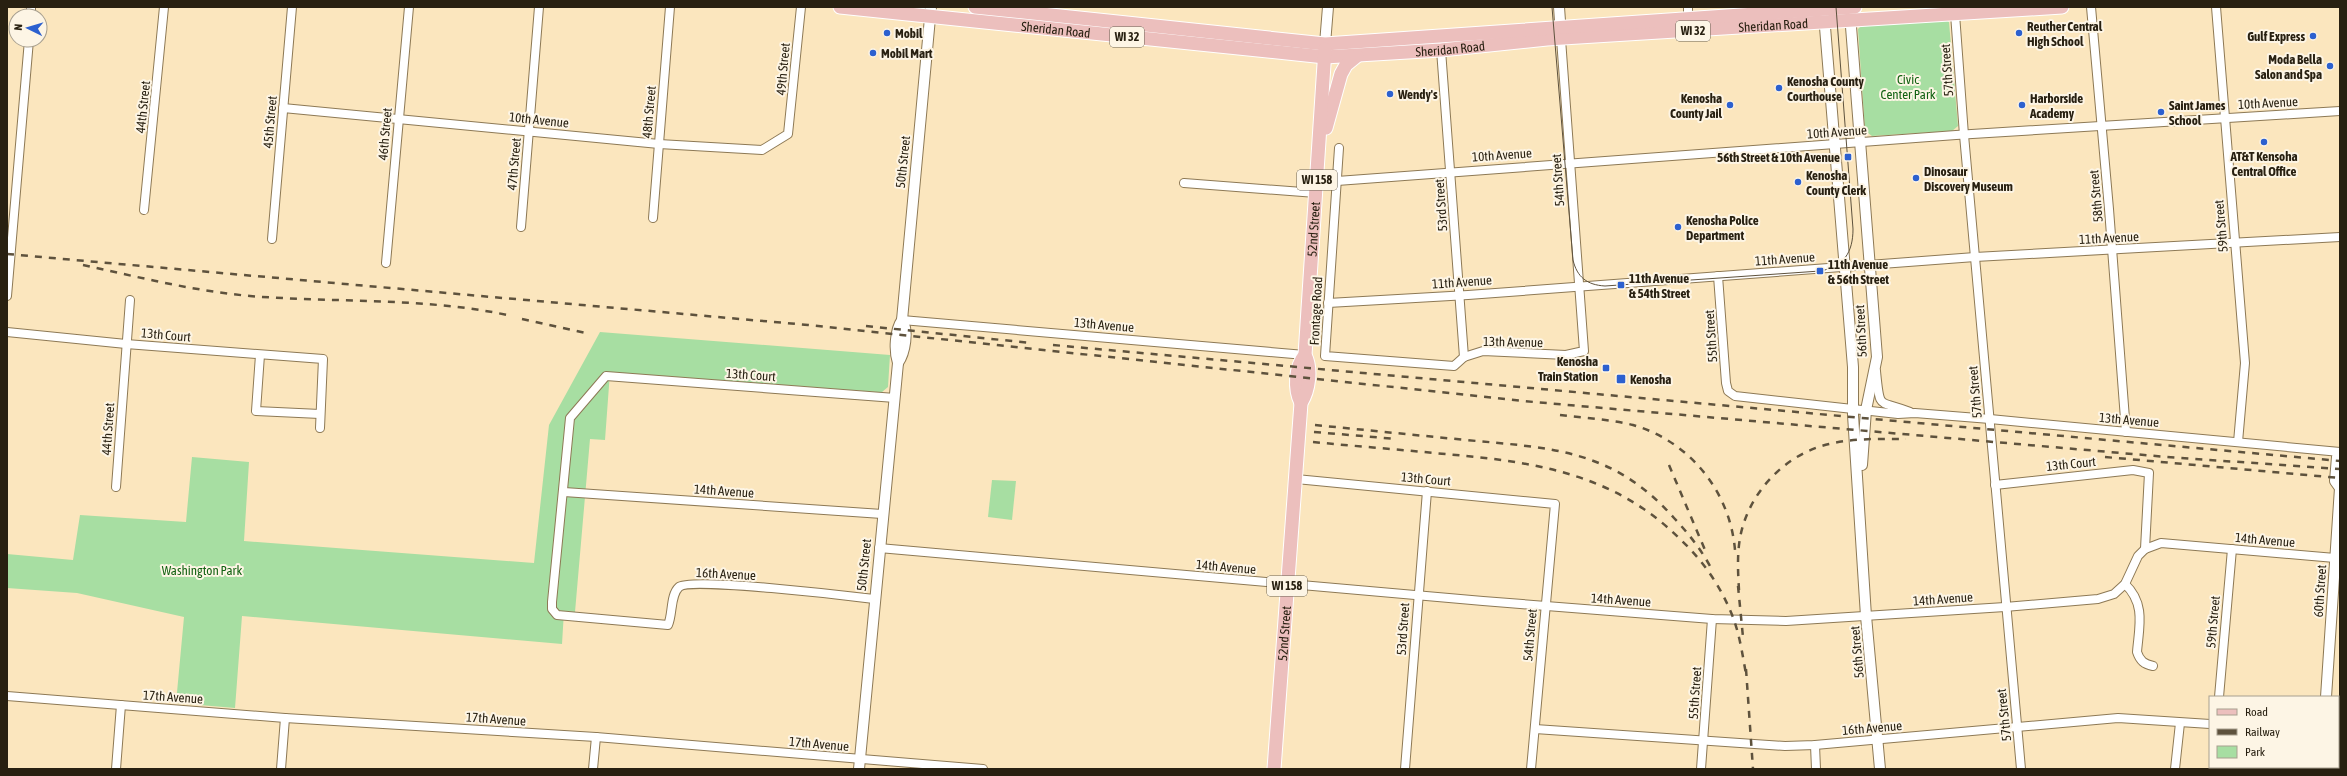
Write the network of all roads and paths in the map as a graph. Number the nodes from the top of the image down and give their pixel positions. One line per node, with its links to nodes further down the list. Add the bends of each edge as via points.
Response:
1 (164, 7): 45 (street, 44th Street)
2 (292, 7): 26 (street, 45th Street)
3 (409, 7): 29 (street, 46th Street)
4 (539, 7): 31 (street, 47th Street)
5 (670, 7): 35 (street, 48th Street)
6 (800, 7): 32 (street, 49th Street)
7 (840, 7): 15 (main road, Sheridan Road / WI 32)
8 (976, 7): 21 (main road, Sheridan Road / WI 32)
9 (1328, 7): 21 (street, 52nd Street)
10 (1559, 7): 20 (street, 54th Street)
11 (1855, 7): 16 (main road, Sheridan Road / WI 32)
12 (2062, 7): 19 (main road, Sheridan Road / WI 32)
13 (2091, 7): 30 (street, 58th Street)
14 (2216, 7): 28 (street, 59th Street)
15 (930, 12): 25 (main road, Sheridan Road / WI 32); 62 (street, 50th Street)
16 (1850, 12): 18 (main road, Sheridan Road / WI 32); 19 (main road, Sheridan Road / WI 32); 34 (street, 56th Street)
17 (1688, 13): 18 (main road, Sheridan Road / WI 32); 20 (main road, Sheridan Road / WI 32)
18 (1824, 13): 20 (main road, Sheridan Road / WI 32); 36 (street, 56th Street)
19 (1955, 14): 33 (street, 57th Street)
20 (1561, 34): 21 (main road, Sheridan Road / WI 32); 23 (main road, Sheridan Road / WI 32); 39 (street, 54th Street)
21 (1326, 44): 25 (main road, 52nd Street / WI 158)
22 (28, 48): 44 (street)
23 (1441, 50): 24 (main road, Sheridan Road / WI 32); 40 (street, 53rd Street)
24 (1357, 56): 25 (main road, Sheridan Road / WI 32); 38 (main road, via 1346,65 1341,74)
25 (1325, 57): 38 (main road, 52nd Street / WI 158)
26 (283, 108): 29 (street, 10th Avenue); 49 (street, 45th Street)
27 (2340, 111): 28 (street, 10th Avenue)
28 (2224, 118): 30 (street, 10th Avenue); 50 (street, 59th Street)
29 (398, 119): 31 (street, 10th Avenue); 53 (street, 46th Street)
30 (2101, 127): 33 (street, 10th Avenue); 51 (street, 58th Street)
31 (529, 132): 35 (street, 10th Avenue); 47 (street, 47th Street)
32 (788, 134): 35 (street, 10th Avenue, via 762,150)
33 (1964, 135): 34 (street, 10th Avenue); 52 (street, 57th Street)
34 (1860, 142): 36 (street, 10th Avenue); 54 (street, 56th Street)
35 (659, 144): 46 (street, 48th Street)
36 (1835, 144): 39 (street, 10th Avenue); 55 (street, 56th Street)
37 (1339, 148): 41 (street, Frontage Road)
38 (1319, 150): 43 (main road, 52nd Street / WI 158)
39 (1570, 163): 40 (street, 10th Avenue); 57 (street, 54th Street)
40 (1452, 172): 41 (street, 10th Avenue); 58 (street, 53rd Street)
41 (1337, 181): 61 (street, Frontage Road)
42 (1184, 182): 43 (street)
43 (1316, 193): 67 (main road, 52nd Street / WI 158)
44 (11, 194): 59 (street)
45 (144, 210)
46 (653, 218)
47 (521, 227)
48 (2340, 237): 50 (street, 11th Avenue)
49 (272, 239)
50 (2234, 243): 51 (street, 11th Avenue); 80 (street, 59th Street, via 2245,363)
51 (2112, 250): 52 (street, 11th Avenue); 79 (street, 58th Street)
52 (1975, 257): 54 (street, 11th Avenue); 77 (street, 57th Street)
53 (386, 263)
54 (1870, 265): 55 (street, 11th Avenue); 70 (street, 56th Street)
55 (1844, 267): 56 (street, 11th Avenue); 73 (street, 56th Street, via 1853,367)
56 (1718, 276): 57 (street, 11th Avenue); 71 (street, 55th Street, via 1726,380)
57 (1579, 285): 58 (street, 11th Avenue); 65 (street, 54th Street)
58 (1459, 295): 61 (street, 11th Avenue); 69 (street, 53rd Street)
59 (7, 296)
60 (130, 300): 64 (street, 44th Street)
61 (1328, 303): 68 (street, Frontage Road)
62 (902, 320): 67 (street, 13th Avenue); 72 (street, 50th Street, via 906,326 902,356 898,363)
63 (7, 332): 64 (street, 13th Court)
64 (126, 344): 66 (street, 13th Court); 85 (street, 44th Street)
65 (1584, 351): 69 (street, 13th Avenue, via 1566,355 1483,351)
66 (260, 354): 76 (street, 13th Court, via 323,360); 76 (street, via 256,411)
67 (1305, 355): 82 (main road, 52nd Street / WI 158, via 1299,362 1297,378 1296,393 1301,403)
68 (1325, 356): 69 (street, 13th Avenue, via 1454,366)
69 (1464, 357)
70 (1876, 368): 74 (street, 56th Street); 75 (street, 13th Avenue, via 1882,403)
71 (1730, 393): 73 (street, 13th Avenue, via 1736,396)
72 (895, 398): 88 (street, 13th Court, via 606,376 570,418); 90 (street, 50th Street)
73 (1853, 408): 74 (street, 13th Avenue); 83 (street, 56th Street)
74 (1866, 410): 75 (street, 13th Avenue); 83 (street, 56th Street)
75 (1915, 413): 77 (street, 13th Avenue)
76 (320, 414): 78 (street)
77 (1990, 419): 79 (street, 13th Avenue); 84 (street, 57th Street)
78 (320, 428)
79 (2126, 432): 80 (street, 13th Avenue)
80 (2238, 442): 81 (street, 13th Avenue)
81 (2340, 453): 86 (street, 60th Street, via 2337,457 2335,481)
82 (1296, 479): 87 (street, 13th Court); 95 (main road, 52nd Street / WI 158)
83 (1859, 485): 102 (street, 56th Street)
84 (1995, 485): 92 (street, 13th Court, via 2133,470 2149,472); 101 (street, 57th Street)
85 (116, 487)
86 (2340, 487): 94 (street, 60th Street)
87 (1427, 491): 89 (street, 13th Court); 98 (street, 53rd Street)
88 (564, 492): 90 (street, 14th Avenue); 99 (street, 16th Avenue, via 552,602 552,609 557,615 668,625 674,595 679,587 686,584)
89 (1554, 504): 100 (street, 54th Street)
90 (882, 514): 91 (street, 50th Street)
91 (879, 548): 95 (street, 14th Avenue); 99 (street, 50th Street)
92 (2145, 548): 93 (street, 14th Avenue, via 2160,544); 96 (street, 14th Avenue, via 2138,556)
93 (2232, 549): 94 (street, 14th Avenue); 106 (street, 59th Street)
94 (2335, 558): 97 (street, 60th Street)
95 (1287, 584): 98 (street, 14th Avenue); 123 (main road, 52nd Street / WI 158)
96 (2125, 584): 101 (street, 14th Avenue, via 2114,594 2098,598); 104 (street, via 2133,593 2140,608 2137,652 2139,658)
97 (2336, 590): 107 (street, 60th Street)
98 (1417, 596): 100 (street, 14th Avenue); 124 (street, 53rd Street)
99 (874, 598): 118 (street, 50th Street)
100 (1546, 606): 103 (street, 14th Avenue); 113 (street, 54th Street)
101 (2005, 607): 102 (street, 14th Avenue); 112 (street, 57th Street)
102 (1866, 616): 103 (street, 14th Avenue, via 1786,621); 115 (street, 56th Street)
103 (1712, 619): 116 (street, 55th Street)
104 (2152, 666)
105 (7, 696): 108 (street, 17th Avenue)
106 (2219, 696)
107 (2326, 696)
108 (121, 705): 109 (street, 17th Avenue); 119 (street)
109 (286, 718): 114 (street, 17th Avenue); 120 (street)
110 (2180, 723): 111 (street, 16th Avenue); 112 (street, 16th Avenue, via 2118,718); 130 (street)
111 (2209, 724)
112 (2018, 727): 115 (street, 16th Avenue); 129 (street, 57th Street)
113 (1535, 729): 116 (street, 16th Avenue); 125 (street, 54th Street)
114 (596, 737): 118 (street, 17th Avenue); 121 (street)
115 (1877, 739): 117 (street, 16th Avenue); 128 (street, 56th Street)
116 (1703, 740): 117 (street, 16th Avenue, via 1785,746); 126 (street, 55th Street)
117 (1815, 745): 127 (street)
118 (860, 764): 122 (street, 17th Avenue)
119 (116, 769)
120 (281, 769)
121 (593, 769)
122 (983, 769)
123 (1274, 769)
124 (1405, 769)
125 (1531, 769)
126 (1701, 769)
127 (1816, 769)
128 (1880, 769)
129 (2021, 769)
130 (2176, 769)

